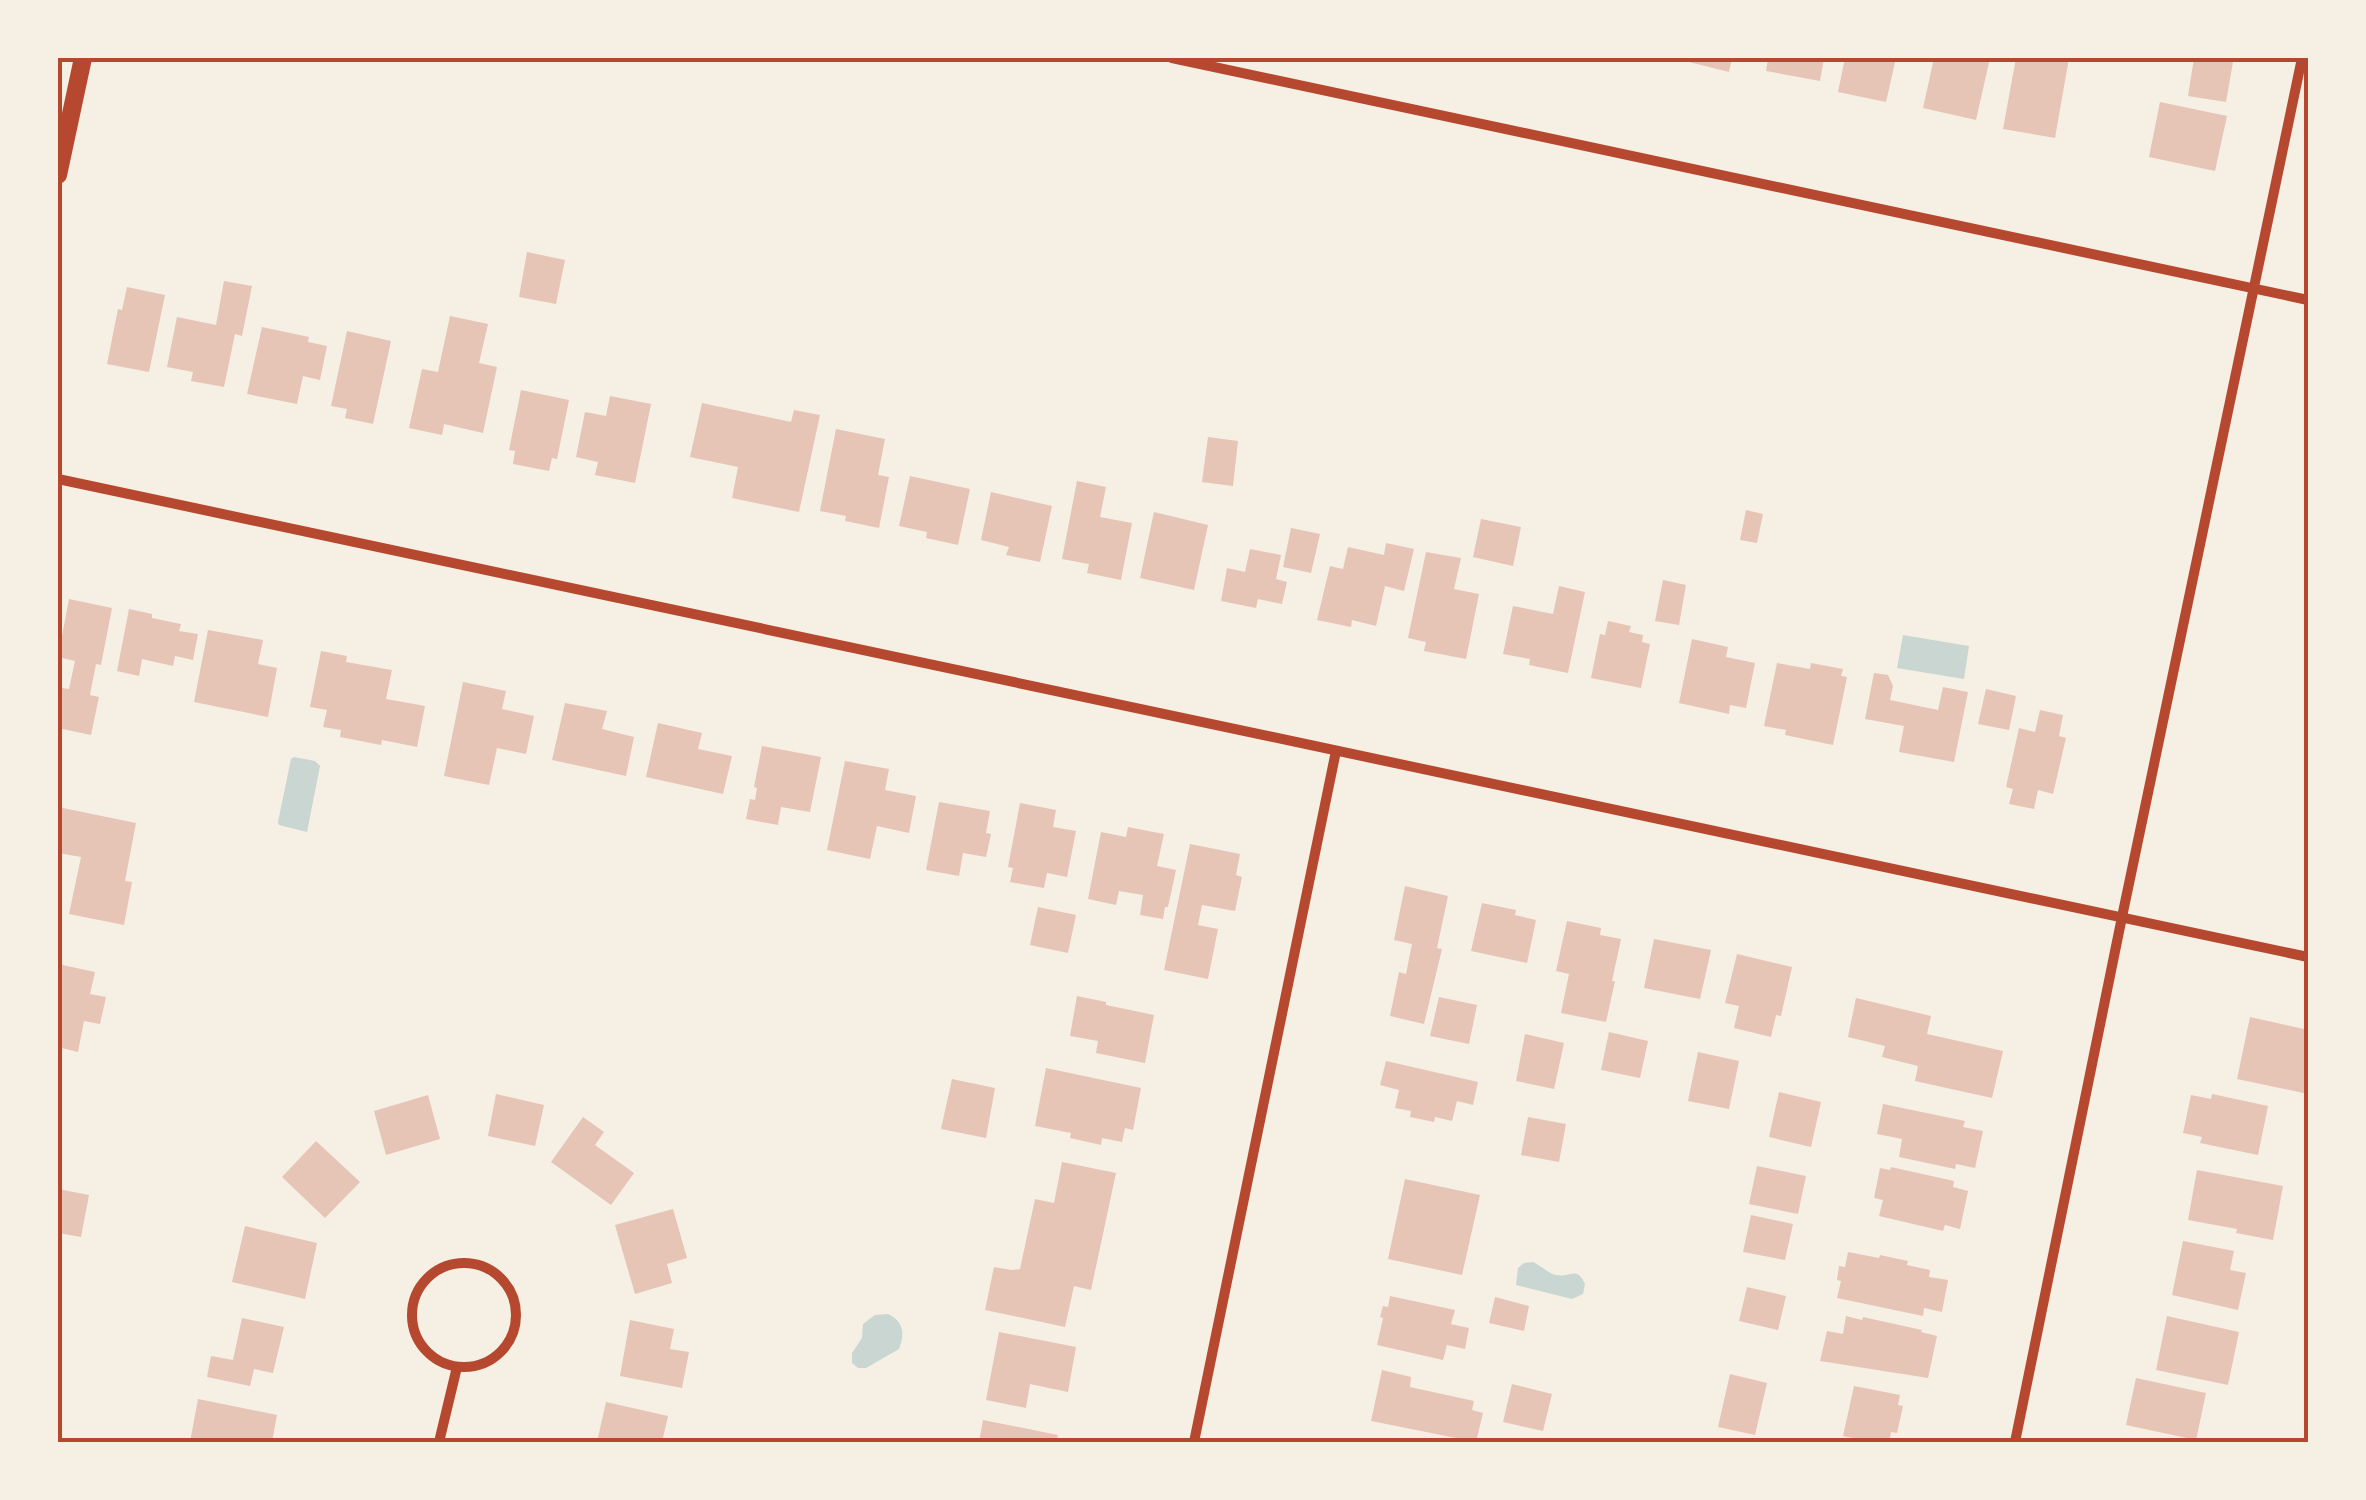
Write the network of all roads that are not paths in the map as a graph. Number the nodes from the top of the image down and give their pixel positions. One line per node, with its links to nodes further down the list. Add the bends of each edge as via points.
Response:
1 (82, 58): 4 (street)
2 (1172, 58): 5 (street)
3 (2302, 58): 5 (street)
4 (58, 175)
5 (2254, 288): 6 (street); 9 (street)
6 (2308, 300)
7 (58, 479): 8 (street)
8 (1336, 751): 9 (street); 13 (street)
9 (2122, 918): 10 (street); 14 (street)
10 (2308, 956)
11 (457, 1367): 11 (street, via 489,1361 512,1336 516,1320 515,1304 498,1275 468,1263 450,1264 420,1285 411,1319 426,1352); 12 (street)
12 (438, 1442)
13 (1194, 1442)
14 (2015, 1442)

